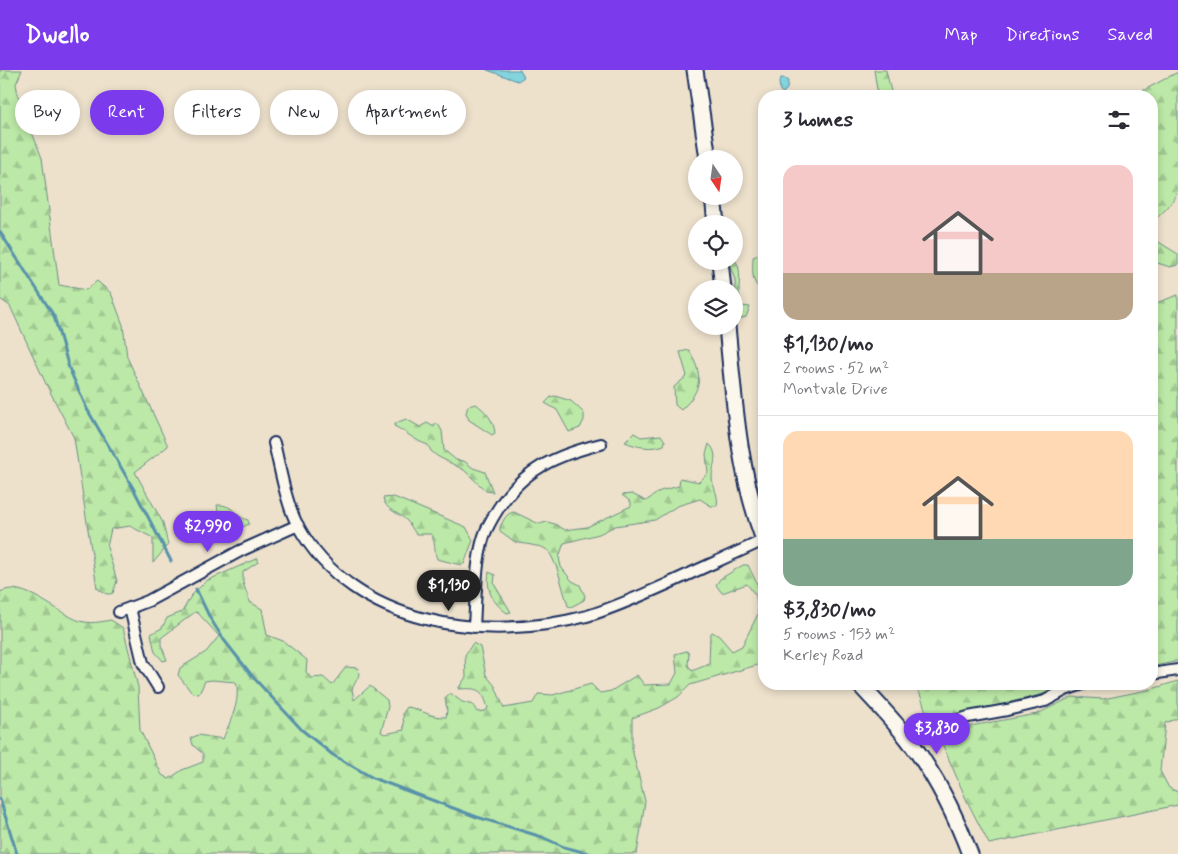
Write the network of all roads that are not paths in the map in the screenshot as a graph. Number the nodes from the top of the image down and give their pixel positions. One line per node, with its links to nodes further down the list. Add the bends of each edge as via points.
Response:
1 (695, 70): 2 (street)
2 (707, 150)
3 (728, 335): 6 (street, via 738,440 748,495)
4 (274, 443): 7 (street)
5 (601, 444): 11 (street, via 572,451 541,465 503,502 484,534 479,557)
6 (758, 523)
7 (298, 526): 9 (street, via 240,551); 11 (street, via 339,576 391,609 432,621)
8 (758, 543): 11 (street, via 630,601 587,616 535,626)
9 (130, 608): 10 (street); 14 (street, via 143,663)
10 (119, 612)
11 (474, 627)
12 (1178, 670): 13 (street)
13 (1158, 673)
14 (158, 687)
15 (864, 690): 17 (street)
16 (1065, 690): 17 (street, via 1045,701 968,716)
17 (908, 739): 18 (street, via 951,810)
18 (970, 854)

